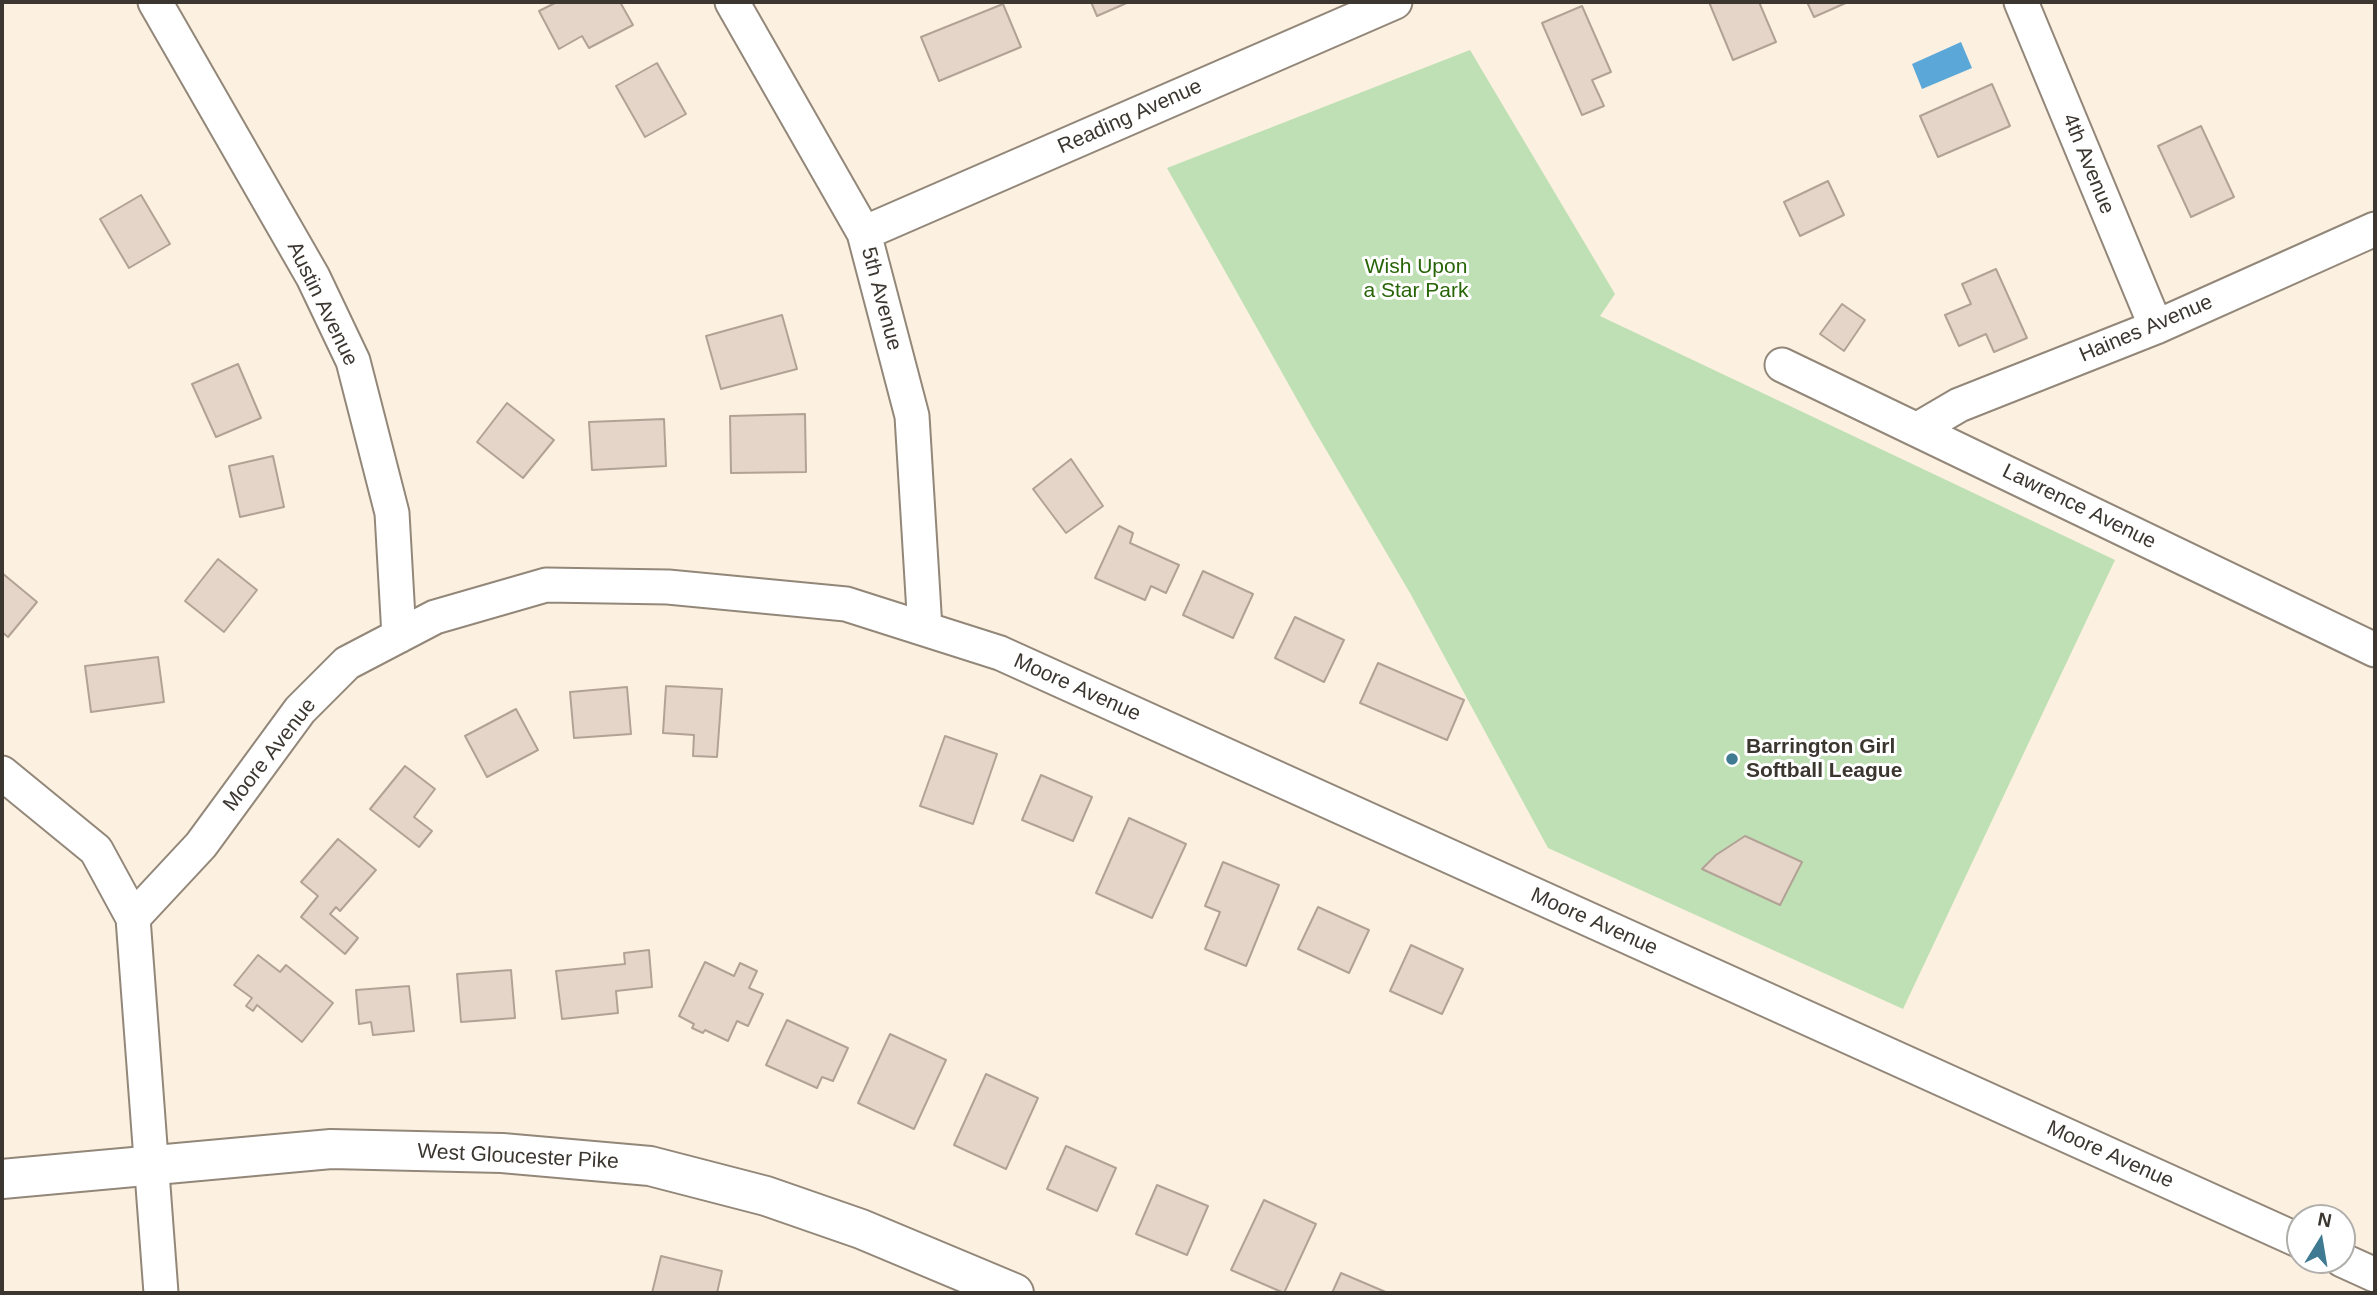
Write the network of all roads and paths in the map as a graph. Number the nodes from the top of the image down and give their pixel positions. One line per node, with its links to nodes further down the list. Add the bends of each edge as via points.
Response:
1 (156, 2): 11 (street, Austin Avenue, via 313,277 353,361 393,513)
2 (732, 2): 6 (street, 5th Avenue)
3 (1395, 2): 6 (street, Reading Avenue)
4 (2021, 2): 7 (street, 4th Avenue)
5 (2375, 229): 7 (street, Haines Avenue)
6 (864, 233): 10 (street, 5th Avenue, via 912,416)
7 (2156, 327): 9 (street, Haines Avenue, via 1959,405)
8 (1782, 365): 9 (street, Lawrence Avenue)
9 (1918, 429): 12 (street, Lawrence Avenue)
10 (925, 629): 11 (street, Moore Avenue, via 846,604 668,586 547,585 435,617); 17 (street, Moore Avenue, via 1000,653)
11 (399, 636): 14 (street, Moore Avenue, via 347,663 300,710 201,845)
12 (2375, 650)
13 (2, 773): 14 (street, via 96,850)
14 (133, 918): 15 (street)
15 (152, 1164): 16 (main road, West Gloucester Pike); 20 (street); 21 (main road, West Gloucester Pike, via 331,1149 502,1153 650,1166 766,1196)
16 (2, 1179)
17 (2286, 1235)
18 (2356, 1266): 19 (street)
19 (2375, 1275)
20 (161, 1293)
21 (1014, 1293)

